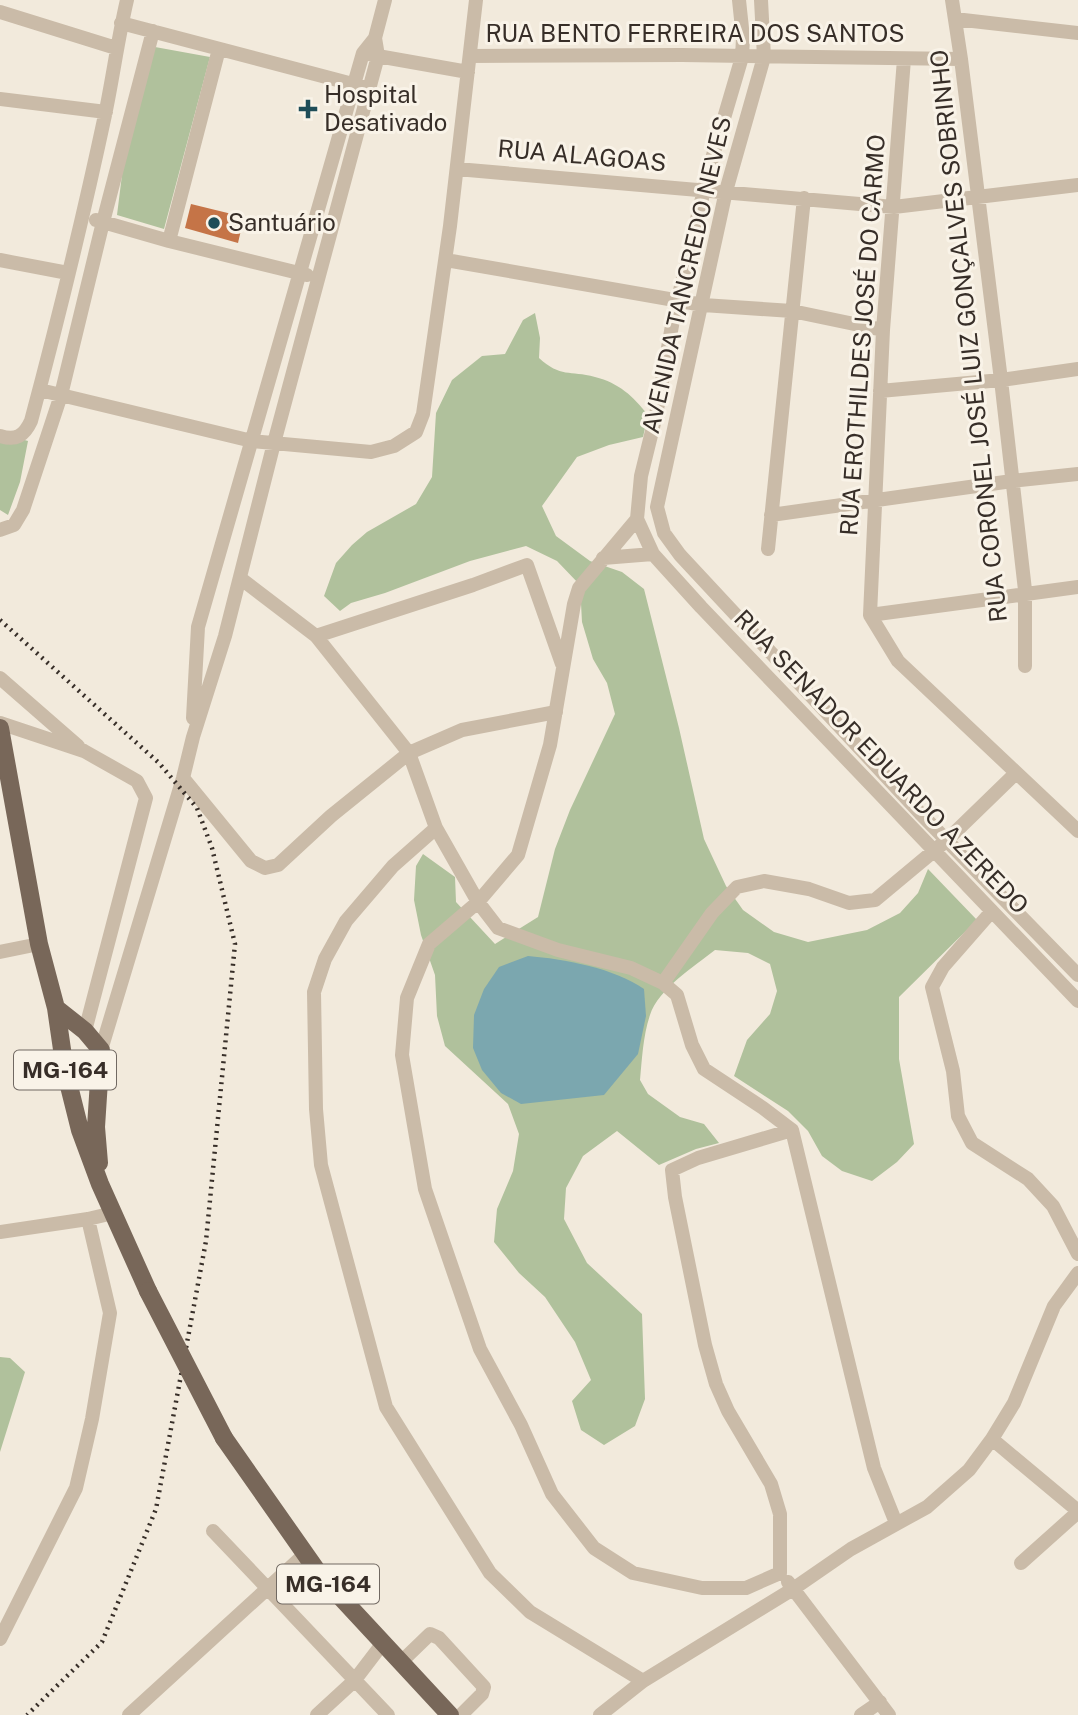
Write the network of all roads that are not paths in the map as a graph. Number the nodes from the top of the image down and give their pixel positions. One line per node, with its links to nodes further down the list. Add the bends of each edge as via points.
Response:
1 (127, 0): 9 (street)
2 (385, 0): 14 (street)
3 (476, 0): 15 (street)
4 (739, 0): 16 (street, AVENIDA TANCREDO NEVES)
5 (761, 0): 17 (street, AVENIDA TANCREDO NEVES)
6 (952, 0): 8 (street, RUA CORONEL JOSÉ LUIZ GONÇALVES SOBRINHO)
7 (0, 12): 12 (street)
8 (955, 19): 11 (street); 19 (street, RUA CORONEL JOSÉ LUIZ GONÇALVES SOBRINHO)
9 (121, 23): 10 (street); 12 (street)
10 (153, 31): 13 (street); 33 (street)
11 (1078, 33)
12 (116, 48): 24 (street)
13 (219, 48): 21 (street); 34 (street)
14 (371, 55): 20 (street, RUA BENTO FERREIRA DOS SANTOS); 21 (street); 22 (street)
15 (470, 56): 16 (street, RUA BENTO FERREIRA DOS SANTOS); 20 (street)
16 (742, 57): 17 (street, RUA BENTO FERREIRA DOS SANTOS); 27 (street, AVENIDA TANCREDO NEVES)
17 (764, 57): 18 (street, RUA BENTO FERREIRA DOS SANTOS); 28 (street, AVENIDA TANCREDO NEVES)
18 (904, 59): 19 (street, RUA BENTO FERREIRA DOS SANTOS); 31 (street, RUA EROTHILDES JOSÉ DO CARMO)
19 (961, 59): 29 (street, RUA CORONEL JOSÉ LUIZ GONÇALVES SOBRINHO)
20 (468, 72): 25 (street)
21 (354, 85): 22 (street); 38 (street)
22 (370, 89): 39 (street)
23 (0, 99): 24 (street)
24 (106, 112): 32 (street)
25 (457, 169): 27 (street, RUA ALAGOAS); 36 (street)
26 (1078, 185): 29 (street, RUA ALAGOAS)
27 (704, 189): 28 (street, RUA ALAGOAS); 40 (street, AVENIDA TANCREDO NEVES)
28 (726, 191): 30 (street, RUA ALAGOAS); 41 (street, AVENIDA TANCREDO NEVES)
29 (978, 196): 31 (street, RUA ALAGOAS); 45 (street, RUA CORONEL JOSÉ LUIZ GONÇALVES SOBRINHO)
30 (804, 198): 31 (street, RUA ALAGOAS); 42 (street)
31 (894, 207): 43 (street, RUA EROTHILDES JOSÉ DO CARMO)
32 (83, 216): 33 (street); 37 (street)
33 (103, 222): 34 (street); 48 (street)
34 (169, 241): 38 (street)
35 (0, 260): 37 (street)
36 (446, 260): 40 (street); 51 (street, via 424,414 416,432 394,446 371,452)
37 (68, 273): 46 (street)
38 (299, 273): 39 (street); 50 (street)
39 (318, 278): 51 (street)
40 (678, 301): 41 (street); 56 (street, AVENIDA TANCREDO NEVES, via 641,476)
41 (703, 305): 42 (street); 60 (street, AVENIDA TANCREDO NEVES, via 657,507 664,533)
42 (792, 311): 43 (street); 55 (street)
43 (883, 330): 47 (street, RUA EROTHILDES JOSÉ DO CARMO)
44 (1078, 369): 45 (street)
45 (1001, 380): 47 (street); 53 (street, RUA CORONEL JOSÉ LUIZ GONÇALVES SOBRINHO)
46 (40, 390): 48 (street); 49 (street, via 25,433 18,438)
47 (880, 391): 54 (street, RUA EROTHILDES JOSÉ DO CARMO)
48 (61, 395): 50 (street); 57 (street, via 23,510 14,525)
49 (0, 436)
50 (252, 441): 51 (street); 72 (street, via 198,627)
51 (274, 443): 62 (street)
52 (1078, 474): 53 (street)
53 (1012, 481): 54 (street); 64 (street, RUA CORONEL JOSÉ LUIZ GONÇALVES SOBRINHO)
54 (875, 500): 55 (street); 65 (street, RUA EROTHILDES JOSÉ DO CARMO)
55 (771, 516): 58 (street)
56 (637, 519): 59 (street, AVENIDA TANCREDO NEVES); 61 (street)
57 (0, 530)
58 (768, 549)
59 (653, 554): 61 (street); 81 (street, RUA SENADOR EDUARDO AZEREDO)
60 (680, 555): 80 (street, RUA SENADOR EDUARDO AZEREDO)
61 (603, 558): 68 (street, via 579,588)
62 (240, 578): 66 (street); 72 (street)
63 (1078, 587): 64 (street)
64 (1025, 595): 65 (street); 67 (street, RUA CORONEL JOSÉ LUIZ GONÇALVES SOBRINHO)
65 (870, 615): 75 (street, via 898,661)
66 (316, 636): 68 (street, via 527,565); 74 (street)
67 (1025, 666)
68 (563, 667): 70 (street)
69 (0, 678): 73 (street)
70 (556, 712): 74 (street, via 462,730); 82 (street, via 518,855)
71 (0, 725): 73 (street); 77 (main road, MG-164)
72 (192, 737): 76 (street)
73 (84, 751): 90 (street, via 137,781 146,799)
74 (409, 753): 76 (street, via 278,865 265,869 251,861); 78 (street)
75 (1016, 773): 79 (street); 80 (street)
76 (183, 778): 91 (street)
77 (6, 792): 84 (main road, MG-164)
78 (436, 828): 82 (street); 114 (street, via 393,866 346,921 325,959 314,992 321,1165 386,1407 490,1573 530,1612)
79 (1078, 831)
80 (947, 840): 81 (street); 86 (street, RUA SENADOR EDUARDO AZEREDO)
81 (934, 852): 83 (street, RUA SENADOR EDUARDO AZEREDO); 87 (street, via 875,900 849,903 809,889 764,881 737,887 712,913)
82 (478, 902): 87 (street, via 498,928 558,950 631,968); 107 (street, via 429,944 407,998 402,1055 425,1189 480,1349 552,1494 594,1548 633,1573 702,1588 746,1588)
83 (992, 911): 88 (street, RUA SENADOR EDUARDO AZEREDO); 99 (street, via 943,967 932,987 953,1071 958,1116 972,1143 1028,1179 1053,1206)
84 (39, 944): 85 (street); 89 (main road, MG-164)
85 (0, 951)
86 (1078, 975)
87 (663, 983): 94 (street, via 677,995 704,1069)
88 (1078, 1001)
89 (56, 1008): 90 (main road, MG-164); 92 (main road, MG-164)
90 (85, 1031): 91 (main road, MG-164)
91 (101, 1050): 93 (main road, MG-164)
92 (65, 1070): 93 (main road, via 86,1078); 95 (main road, MG-164)
93 (100, 1077): 95 (main road, MG-164, via 96,1127)
94 (792, 1130): 103 (street, via 874,1468); 107 (street, via 672,1170 716,1384 771,1484 780,1514)
95 (100, 1184): 96 (main road, MG-164)
96 (113, 1213): 97 (street); 105 (main road, MG-164, bridge, via 224,1438)
97 (88, 1219): 98 (street); 110 (street, via 110,1313 92,1419 76,1488)
98 (0, 1231)
99 (1078, 1254)
100 (1078, 1273): 101 (street, via 1054,1306 1014,1403)
101 (992, 1439): 102 (street); 103 (street, via 969,1470 927,1507)
102 (1078, 1511): 106 (street)
103 (896, 1523): 109 (street)
104 (213, 1531): 108 (street)
105 (304, 1555): 108 (street); 111 (main road, MG-164)
106 (1021, 1563)
107 (780, 1573): 109 (street)
108 (266, 1588): 113 (street); 116 (street)
109 (793, 1588): 114 (street); 115 (street)
110 (0, 1639)
111 (383, 1643): 112 (main road, MG-164); 113 (street)
112 (401, 1662): 119 (main road, MG-164); 120 (street, via 430,1634 439,1638 484,1687 482,1695)
113 (354, 1681): 117 (street); 118 (street)
114 (643, 1681): 121 (street)
115 (880, 1702): 122 (street); 123 (street)
116 (129, 1715)
117 (317, 1715)
118 (388, 1715)
119 (450, 1715)
120 (461, 1715)
121 (600, 1715)
122 (861, 1715)
123 (889, 1715)

